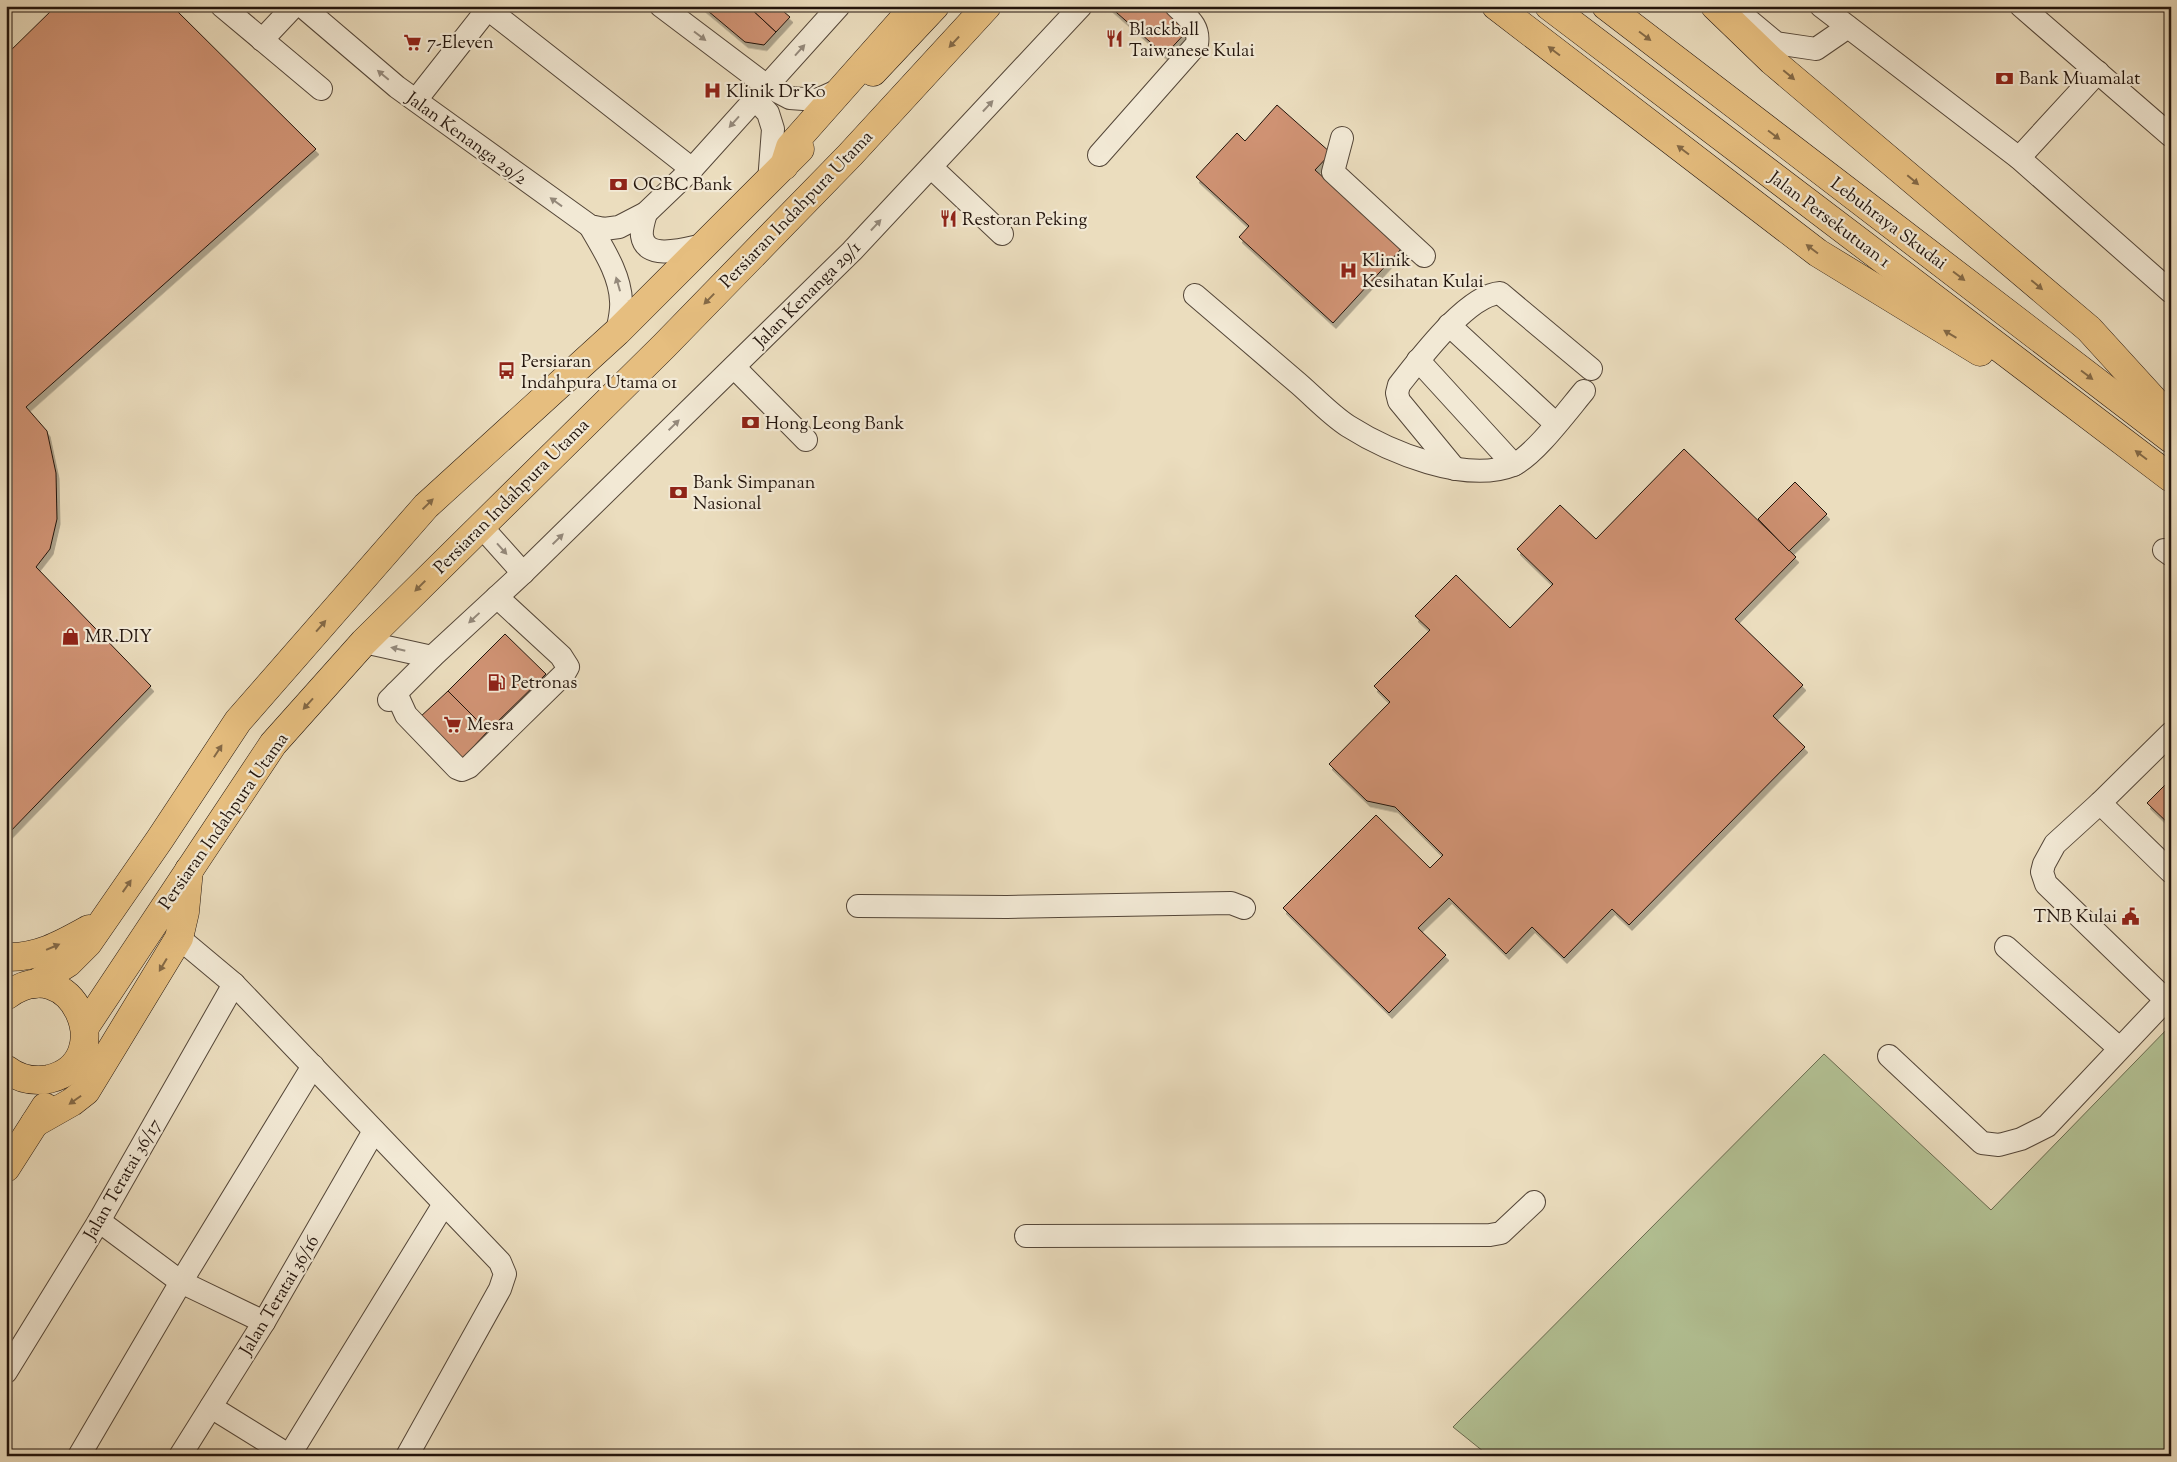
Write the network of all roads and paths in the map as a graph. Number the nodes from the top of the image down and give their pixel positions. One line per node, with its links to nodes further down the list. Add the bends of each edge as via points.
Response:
1 (222, 6): 20 (street)
2 (294, 6): 20 (street)
3 (302, 6): 25 (street, Jalan Kenanga 29/2, one-way to 3)
4 (839, 6): 24 (street, one-way to 4)
5 (915, 6): 23 (main road)
6 (935, 6): 32 (main road)
7 (987, 6): 54 (main road, Persiaran Indahpura Utama, one-way to 54, via 850,155 670,340)
8 (1082, 6): 30 (street, Jalan Kenanga 29/1, one-way to 8)
9 (1176, 6): 28 (street, via 1194,24 1197,44)
10 (1496, 6): 48 (main road, one-way to 10, via 1818,253)
11 (1549, 6): 48 (main road, Jalan Persekutuan 1)
12 (1606, 6): 49 (main road, Lebuhraya Skudai, one-way to 49)
13 (1715, 6): 46 (main road, one-way to 46, via 1772,61 2089,329)
14 (1731, 6): 19 (street, via 1776,43 1816,49)
15 (1821, 6): 19 (street)
16 (2021, 6): 21 (street)
17 (487, 7): 25 (street); 31 (street)
18 (676, 11): 24 (street, one-way to 24)
19 (1848, 27): 29 (street)
20 (262, 40): 22 (street)
21 (2098, 72): 26 (street); 29 (street)
22 (321, 89)
23 (838, 91): 24 (street, via 817,100); 32 (main road, via 790,147)
24 (761, 92): 31 (street, one-way to 31); 32 (street, via 773,129)
25 (416, 100): 34 (street, Jalan Kenanga 29/2, one-way to 25)
26 (2171, 136)
27 (1342, 138): 37 (street, via 1333,172)
28 (1099, 155)
29 (2020, 158): 38 (street)
30 (931, 167): 35 (street); 43 (street, Jalan Kenanga 29/1, one-way to 30, via 852,251)
31 (692, 169): 33 (street)
32 (777, 174): 36 (main road)
33 (646, 213): 34 (street, via 619,227 604,229); 36 (street, via 642,238 656,252)
34 (590, 226): 41 (street, one-way to 34, via 622,303 620,286 607,254)
35 (1002, 234)
36 (708, 244): 41 (main road)
37 (1424, 256)
38 (2171, 292)
39 (1195, 295): 52 (street, via 1347,426 1381,444)
40 (1449, 325): 42 (street); 44 (street, via 1488,295 1500,293); 47 (street)
41 (617, 332): 65 (main road, one-way to 41, via 251,706 426,506)
42 (1418, 360): 51 (street); 52 (street, via 1399,385 1399,401)
43 (734, 367): 50 (street); 55 (street, Jalan Kenanga 29/1, one-way to 43)
44 (1591, 369)
45 (1584, 391): 47 (street)
46 (2171, 419)
47 (1556, 424): 51 (street, via 1536,448)
48 (2111, 433): 53 (main road, one-way to 48)
49 (2171, 439)
50 (806, 440)
51 (1514, 465): 52 (street, via 1482,472)
52 (1455, 469)
53 (2171, 478)
54 (480, 525): 55 (street, one-way to 55); 57 (main road, Persiaran Indahpura Utama, one-way to 57)
55 (523, 573): 56 (street, Jalan Kenanga 29/1)
56 (497, 597): 58 (street, Jalan Kenanga 29/1, one-way to 58); 58 (street, Jalan Kenanga 29/1, via 561,656 568,667 462,770 412,722 393,697)
57 (364, 642): 58 (street, one-way to 57); 61 (main road, Persiaran Indahpura Utama, one-way to 61, via 273,744)
58 (432, 657)
59 (2171, 733): 60 (street)
60 (2100, 803): 62 (street); 71 (street, via 2055,844 2042,872 2046,884)
61 (189, 869): 66 (main road); 72 (main road, Persiaran Indahpura Utama)
62 (2171, 872)
63 (858, 906): 64 (street, via 1231,903)
64 (1244, 908)
65 (103, 921): 68 (main road, one-way to 65, via 24,957 53,948); 70 (main road, via 88,943 68,963)
66 (179, 938): 69 (street); 78 (main road, one-way to 78, via 86,1091)
67 (2006, 947): 73 (street)
68 (6, 957)
69 (234, 984): 75 (street); 83 (street, Jalan Teratai 36/17)
70 (16, 989): 72 (main road, via 50,986 63,992 81,1013)
71 (2169, 998): 73 (street)
72 (85, 1027): 77 (main road, via 84,1043)
73 (2119, 1048): 74 (street, via 2047,1126 2021,1139 1999,1145 1982,1143)
74 (1889, 1056)
75 (312, 1066): 79 (street); 85 (street)
76 (6, 1069): 77 (main road, via 27,1080 41,1080 56,1077)
77 (68, 1069): 78 (main road)
78 (35, 1123): 80 (main road)
79 (374, 1131): 82 (street); 86 (street, Jalan Teratai 36/16)
80 (6, 1168)
81 (1534, 1202): 84 (street, via 1501,1233 1490,1235)
82 (444, 1204): 91 (street); 92 (street, via 500,1262 505,1274 496,1298)
83 (99, 1221): 85 (street); 87 (street, Jalan Teratai 36/17)
84 (1026, 1236)
85 (181, 1282): 86 (street); 89 (street)
86 (264, 1322): 88 (street, Jalan Teratai 36/16)
87 (6, 1372)
88 (211, 1407): 90 (street, Jalan Teratai 36/16); 91 (street)
89 (79, 1456)
90 (180, 1456)
91 (289, 1456)
92 (407, 1456)

